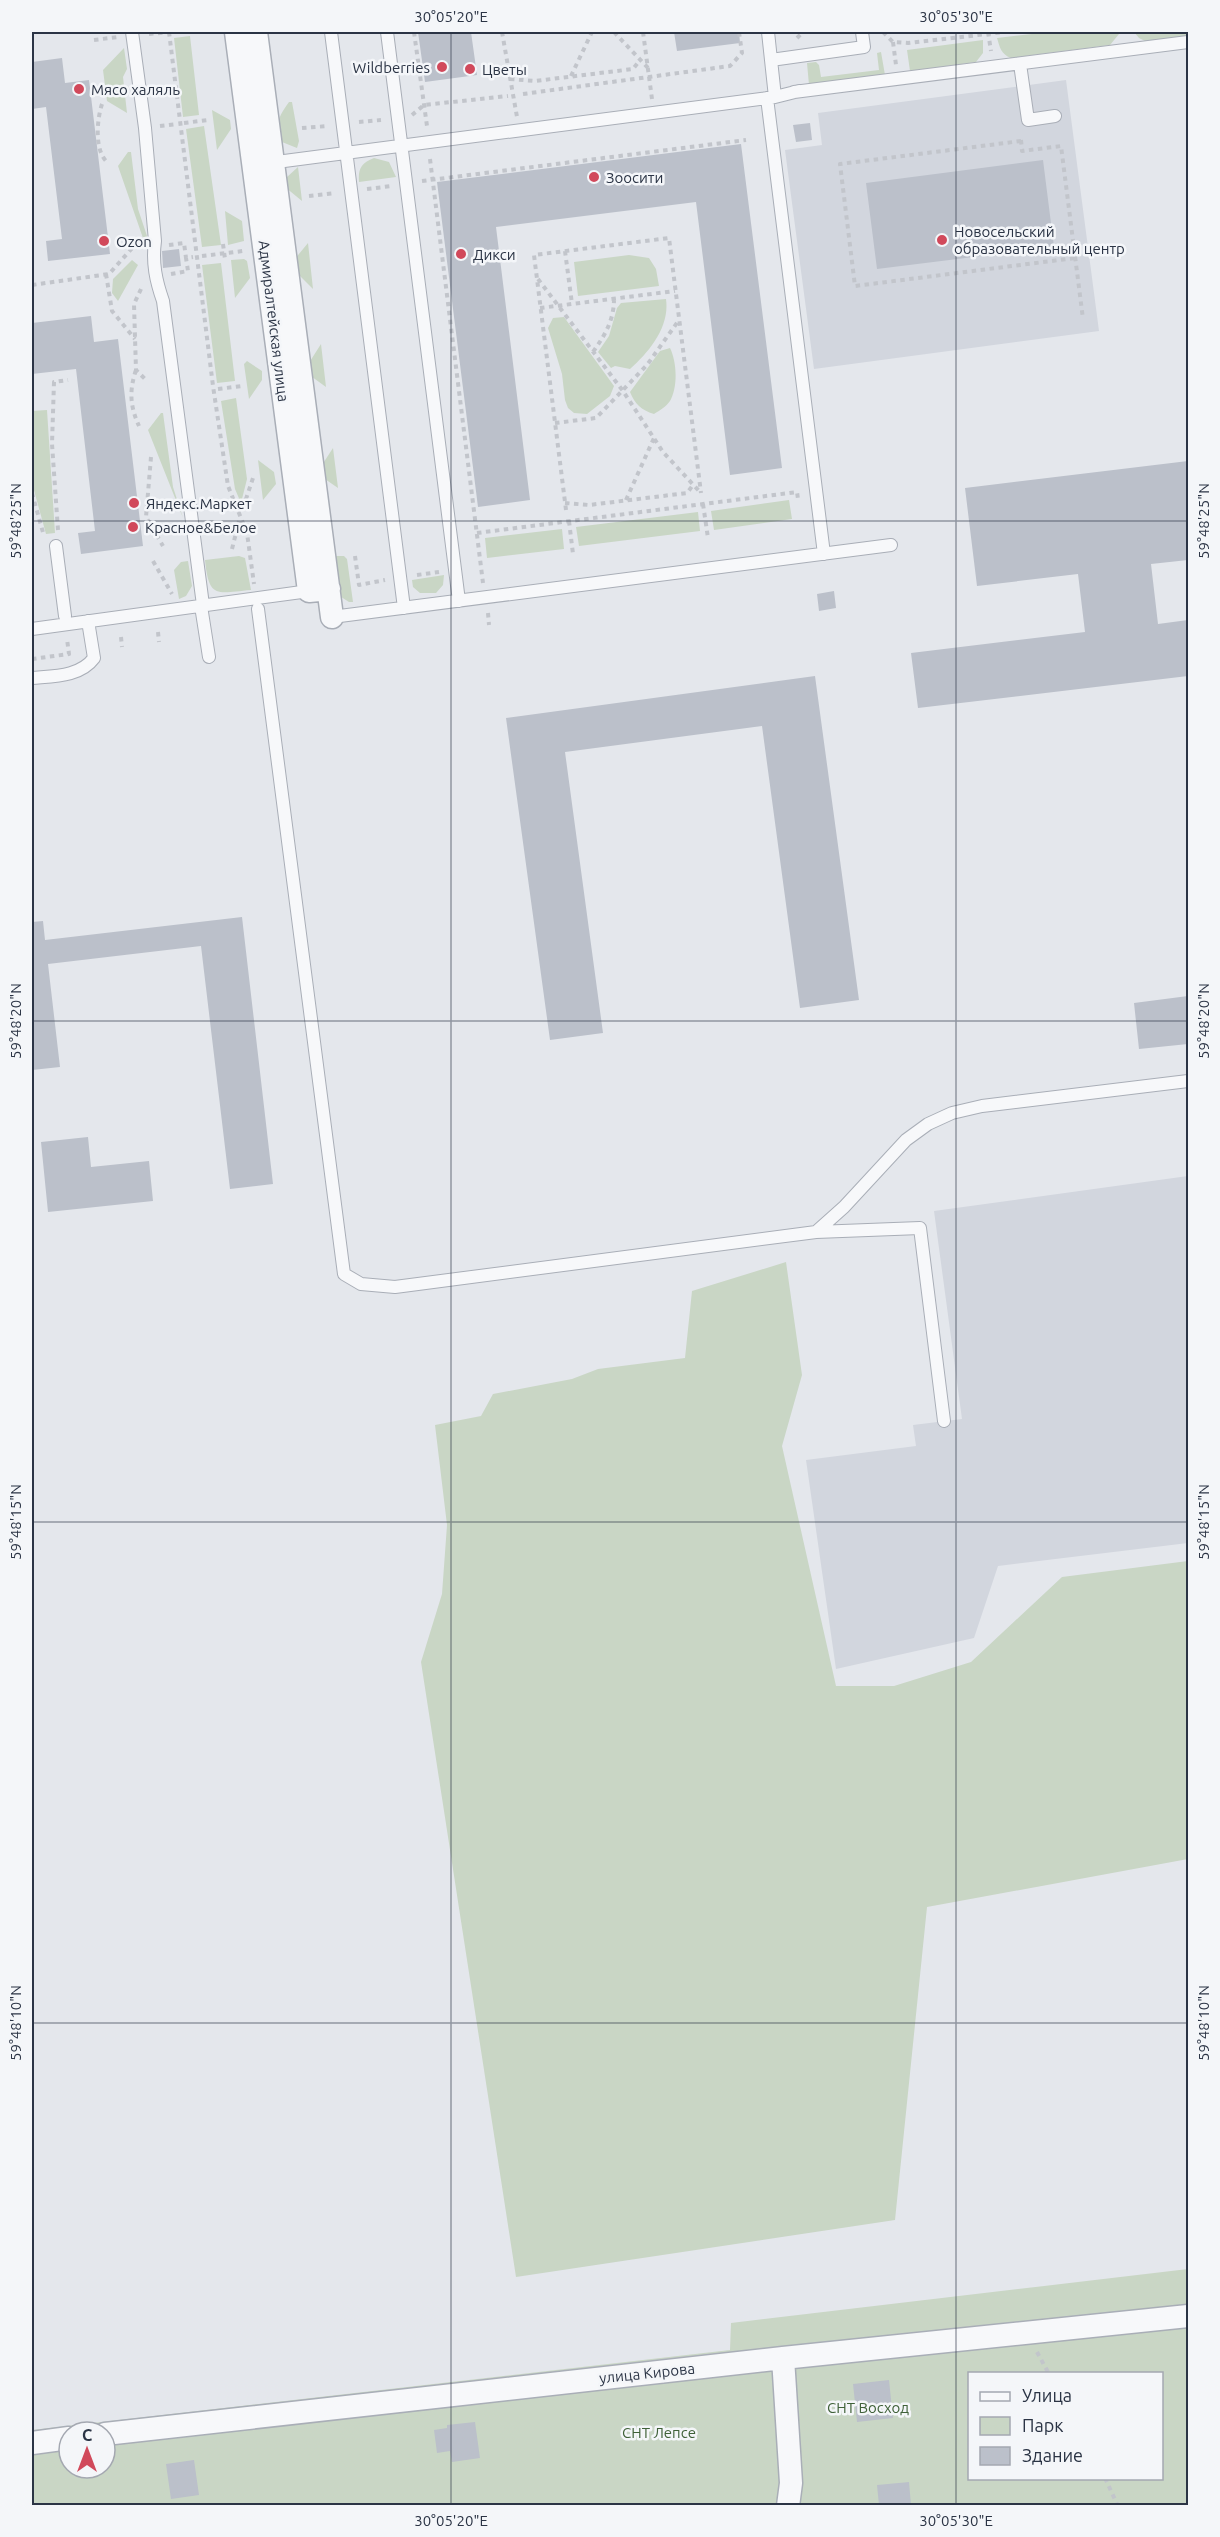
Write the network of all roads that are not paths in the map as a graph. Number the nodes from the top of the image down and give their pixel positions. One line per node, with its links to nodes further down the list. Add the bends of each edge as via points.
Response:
1 (236, 32): 15 (street, Адмиралтейская улица)
2 (256, 32): 15 (street, Адмиралтейская улица)
3 (331, 32): 14 (lane)
4 (387, 32): 13 (lane)
5 (768, 32): 9 (lane)
6 (862, 32): 9 (lane, via 864,47)
7 (129, 34): 21 (lane, via 145,128 155,277 163,301)
8 (1188, 42): 10 (lane)
9 (771, 60): 11 (lane)
10 (1020, 63): 11 (lane, via 790,92); 12 (lane, via 1028,120)
11 (771, 98): 13 (lane); 18 (lane)
12 (1055, 116)
13 (401, 145): 14 (lane); 20 (lane)
14 (347, 152): 15 (lane); 22 (lane)
15 (263, 164): 19 (street, Адмиралтейская улица)
16 (891, 545): 18 (lane)
17 (56, 546): 24 (lane)
18 (824, 554): 20 (lane)
19 (319, 590): 21 (lane); 25 (street, Адмиралтейская улица)
20 (459, 601): 22 (lane)
21 (202, 606): 26 (lane); 28 (lane)
22 (404, 608): 25 (lane)
23 (258, 609): 31 (lane, via 344,1274 361,1284 395,1287)
24 (65, 616)
25 (332, 617)
26 (88, 621): 27 (lane); 29 (lane, via 94,658 88,667 75,673)
27 (32, 629)
28 (209, 657)
29 (32, 678)
30 (1188, 1081): 31 (lane, via 952,1113 906,1140)
31 (816, 1232): 32 (lane, via 920,1228)
32 (944, 1421)
33 (1188, 2316): 34 (street, улица Кирова)
34 (783, 2358): 35 (street, улица Кирова); 38 (street, via 791,2484)
35 (117, 2433)
36 (57, 2440): 37 (street)
37 (32, 2443)
38 (788, 2505)

